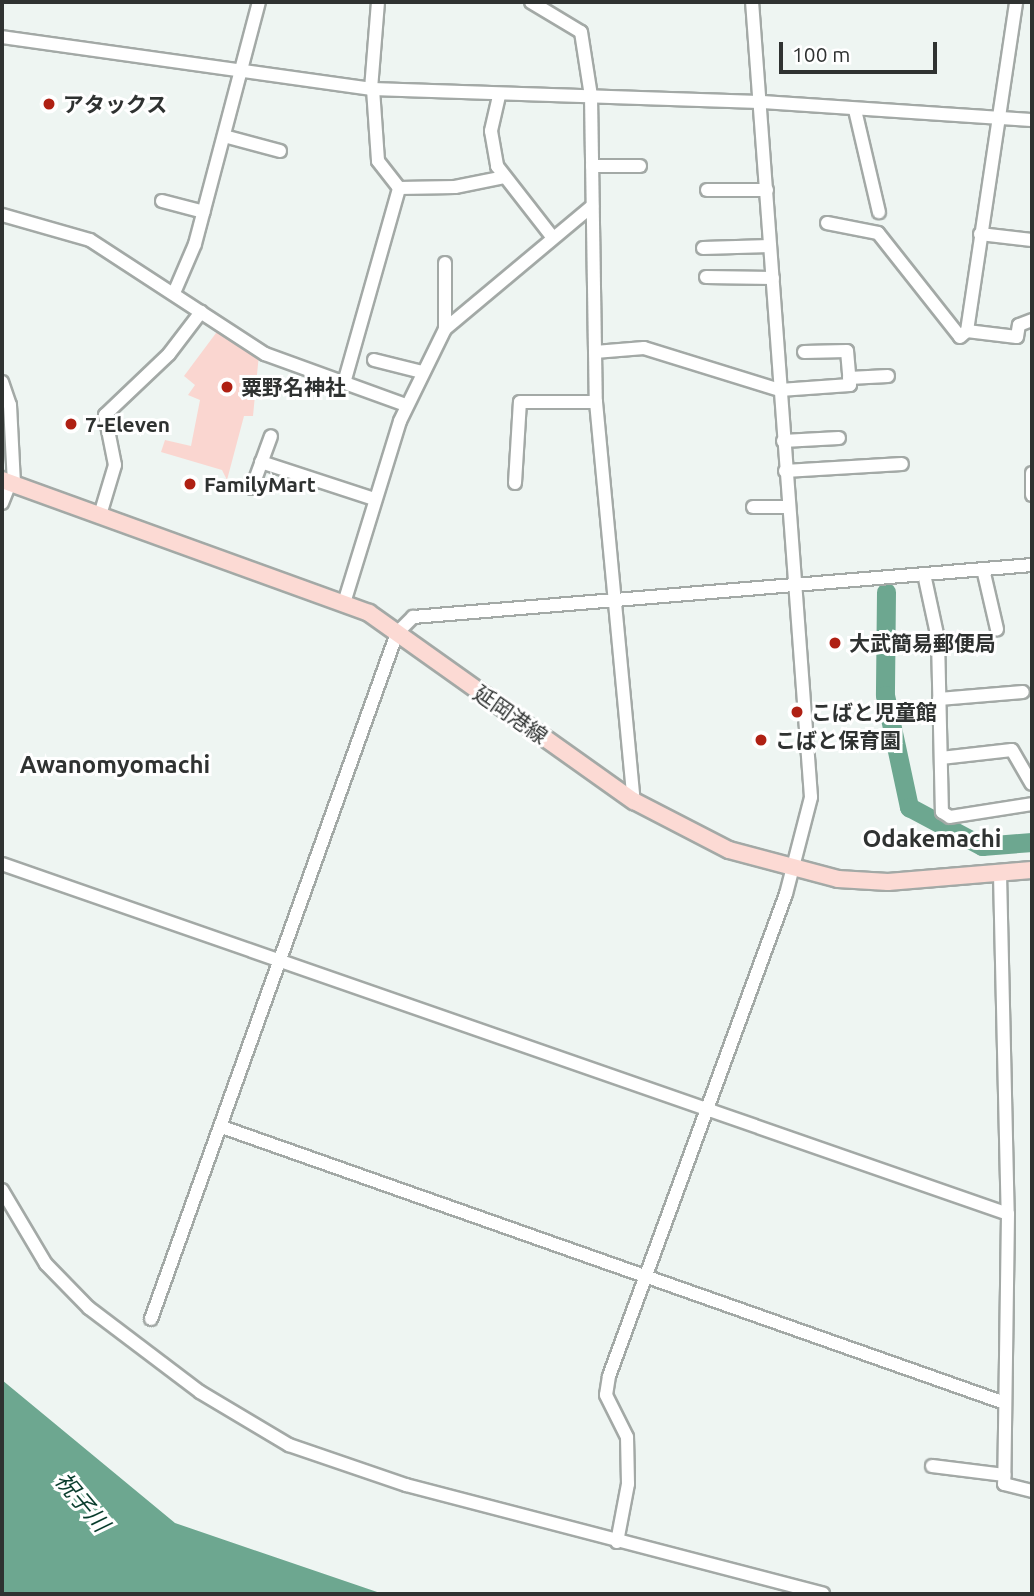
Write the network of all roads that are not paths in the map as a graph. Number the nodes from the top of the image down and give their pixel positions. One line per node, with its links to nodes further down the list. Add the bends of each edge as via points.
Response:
1 (259, 2): 7 (street)
2 (378, 2): 8 (street)
3 (531, 2): 10 (street, via 581,32)
4 (752, 2): 11 (street)
5 (1016, 2): 13 (street)
6 (2, 37): 7 (street)
7 (242, 71): 8 (street); 15 (street)
8 (372, 89): 9 (street); 20 (street, via 378,161)
9 (499, 96): 10 (street); 19 (street, via 491,145)
10 (591, 96): 11 (street); 17 (street)
11 (761, 102): 12 (street); 22 (street)
12 (855, 110): 13 (street); 26 (street)
13 (995, 116): 14 (street); 29 (street)
14 (1032, 120)
15 (225, 136): 16 (street); 25 (street)
16 (280, 151)
17 (592, 166): 18 (street); 24 (street)
18 (640, 166)
19 (504, 177): 20 (street, via 455,187); 30 (street)
20 (398, 188): 49 (street)
21 (707, 190): 22 (street)
22 (766, 190): 32 (street)
23 (162, 201): 25 (street)
24 (592, 206): 30 (street); 42 (street)
25 (204, 212): 37 (street)
26 (879, 212)
27 (2, 215): 37 (street, via 90,240)
28 (827, 223): 41 (street, via 878,233 960,337)
29 (980, 233): 31 (street); 41 (street)
30 (553, 238): 40 (street)
31 (1032, 240)
32 (770, 246): 33 (street); 36 (street)
33 (703, 248)
34 (445, 263): 40 (street)
35 (706, 277): 36 (street)
36 (773, 278): 50 (street)
37 (174, 293): 38 (street)
38 (201, 312): 49 (street, via 265,354); 68 (street, via 169,354 105,415 115,465)
39 (1032, 320): 41 (street, via 1019,325 1017,337)
40 (445, 329): 45 (street)
41 (967, 331)
42 (595, 352): 50 (street, via 644,348); 51 (street)
43 (804, 352): 47 (street, via 847,351)
44 (374, 360): 45 (street)
45 (422, 372): 52 (street)
46 (888, 376): 47 (street)
47 (849, 377): 50 (street, via 850,385)
48 (2, 382): 60 (street, via 10,405)
49 (344, 383): 52 (street)
50 (780, 390): 55 (street)
51 (596, 402): 61 (street, via 520,402); 73 (street)
52 (406, 405): 64 (street)
53 (271, 436): 56 (street)
54 (839, 438): 55 (street)
55 (783, 441): 58 (street)
56 (261, 462): 62 (street); 64 (street)
57 (902, 464): 58 (street)
58 (785, 471): 67 (street)
59 (1032, 473): 63 (street)
60 (9, 482): 65 (street); 68 (main road, 延岡港線)
61 (515, 484)
62 (252, 488)
63 (1032, 495)
64 (374, 499): 74 (street)
65 (2, 503)
66 (753, 507): 67 (street)
67 (788, 508): 72 (street)
68 (100, 515): 74 (main road, 延岡港線)
69 (1032, 565): 70 (street)
70 (983, 569): 71 (street); 75 (street)
71 (923, 574): 72 (street); 78 (street, via 938,639)
72 (793, 588): 73 (street); 84 (street, via 811,797)
73 (616, 602): 76 (street, via 413,617); 81 (street)
74 (344, 603): 76 (main road, 延岡港線)
75 (997, 629)
76 (397, 633): 81 (main road, 延岡港線); 87 (street)
77 (1023, 692): 78 (street)
78 (939, 699): 79 (street)
79 (941, 758): 80 (street, via 1012,750); 82 (street, via 942,812 950,817)
80 (1032, 784)
81 (634, 801): 84 (main road, 延岡港線, via 729,850)
82 (1032, 804)
83 (2, 864): 87 (street)
84 (788, 868): 86 (main road, 延岡港線, via 888,882); 88 (street, via 786,894)
85 (1032, 870): 86 (main road, 延岡港線)
86 (1000, 874): 91 (street)
87 (278, 960): 88 (street); 89 (street)
88 (706, 1109): 91 (street); 92 (street)
89 (222, 1127): 92 (street); 93 (street)
90 (2, 1190): 98 (street, via 46,1264 89,1308 227,1409 330,1461)
91 (1008, 1214): 94 (street)
92 (646, 1275): 94 (street); 98 (street, via 607,1395 627,1437 628,1484)
93 (151, 1320)
94 (1005, 1403): 96 (street)
95 (932, 1466): 96 (street)
96 (1004, 1475): 97 (street, via 1004,1484 1014,1491)
97 (1032, 1491)
98 (617, 1542): 99 (street)
99 (823, 1594)

